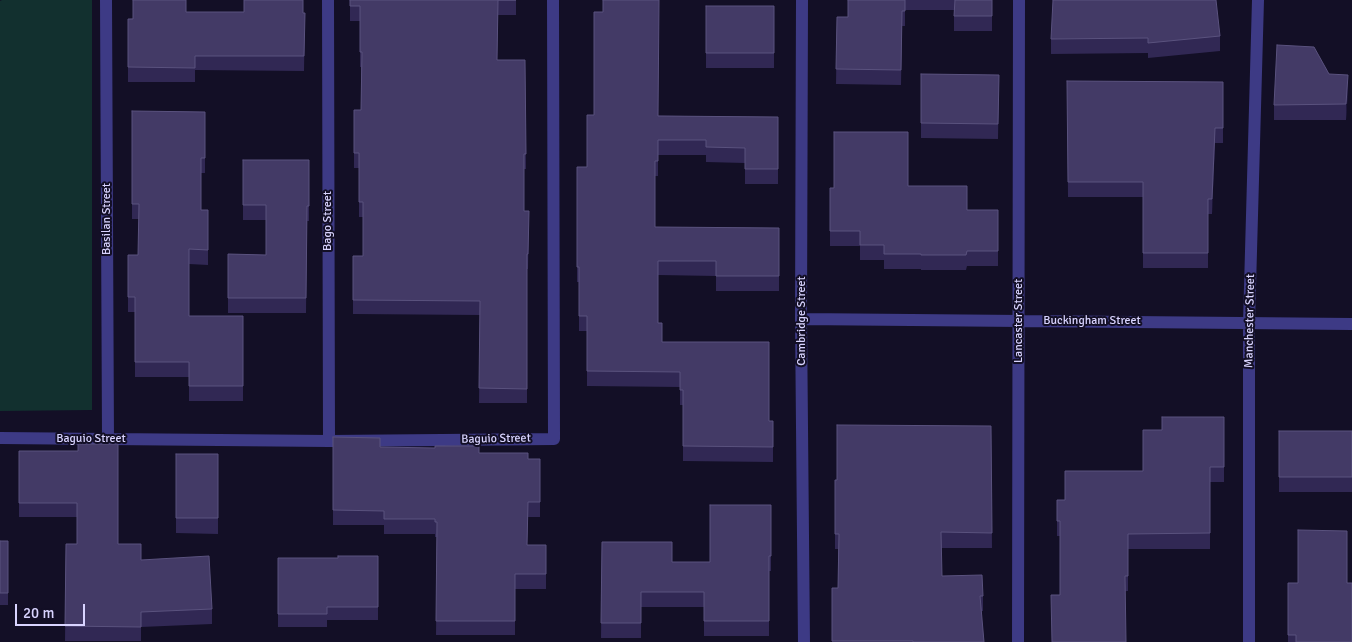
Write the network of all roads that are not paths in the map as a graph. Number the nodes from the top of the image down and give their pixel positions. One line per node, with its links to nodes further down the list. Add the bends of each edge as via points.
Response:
1 (106, 0): 12 (street, Basilan Street)
2 (328, 0): 13 (street, Bago Street)
3 (553, 0): 13 (street, Baguio Street, via 554,439)
4 (802, 0): 7 (street, Cambridge Street)
5 (1019, 0): 8 (street, Lancaster Street)
6 (1258, 0): 9 (street, Manchester Street)
7 (801, 319): 8 (street, Buckingham Street); 14 (street, Cambridge Street)
8 (1019, 321): 9 (street, Buckingham Street); 15 (street, Lancaster Street)
9 (1249, 323): 10 (street, Buckingham Street); 16 (street, Manchester Street)
10 (1352, 324)
11 (0, 438): 12 (street, Baguio Street)
12 (108, 439): 13 (street, Baguio Street)
13 (329, 441)
14 (804, 642)
15 (1018, 642)
16 (1249, 642)

